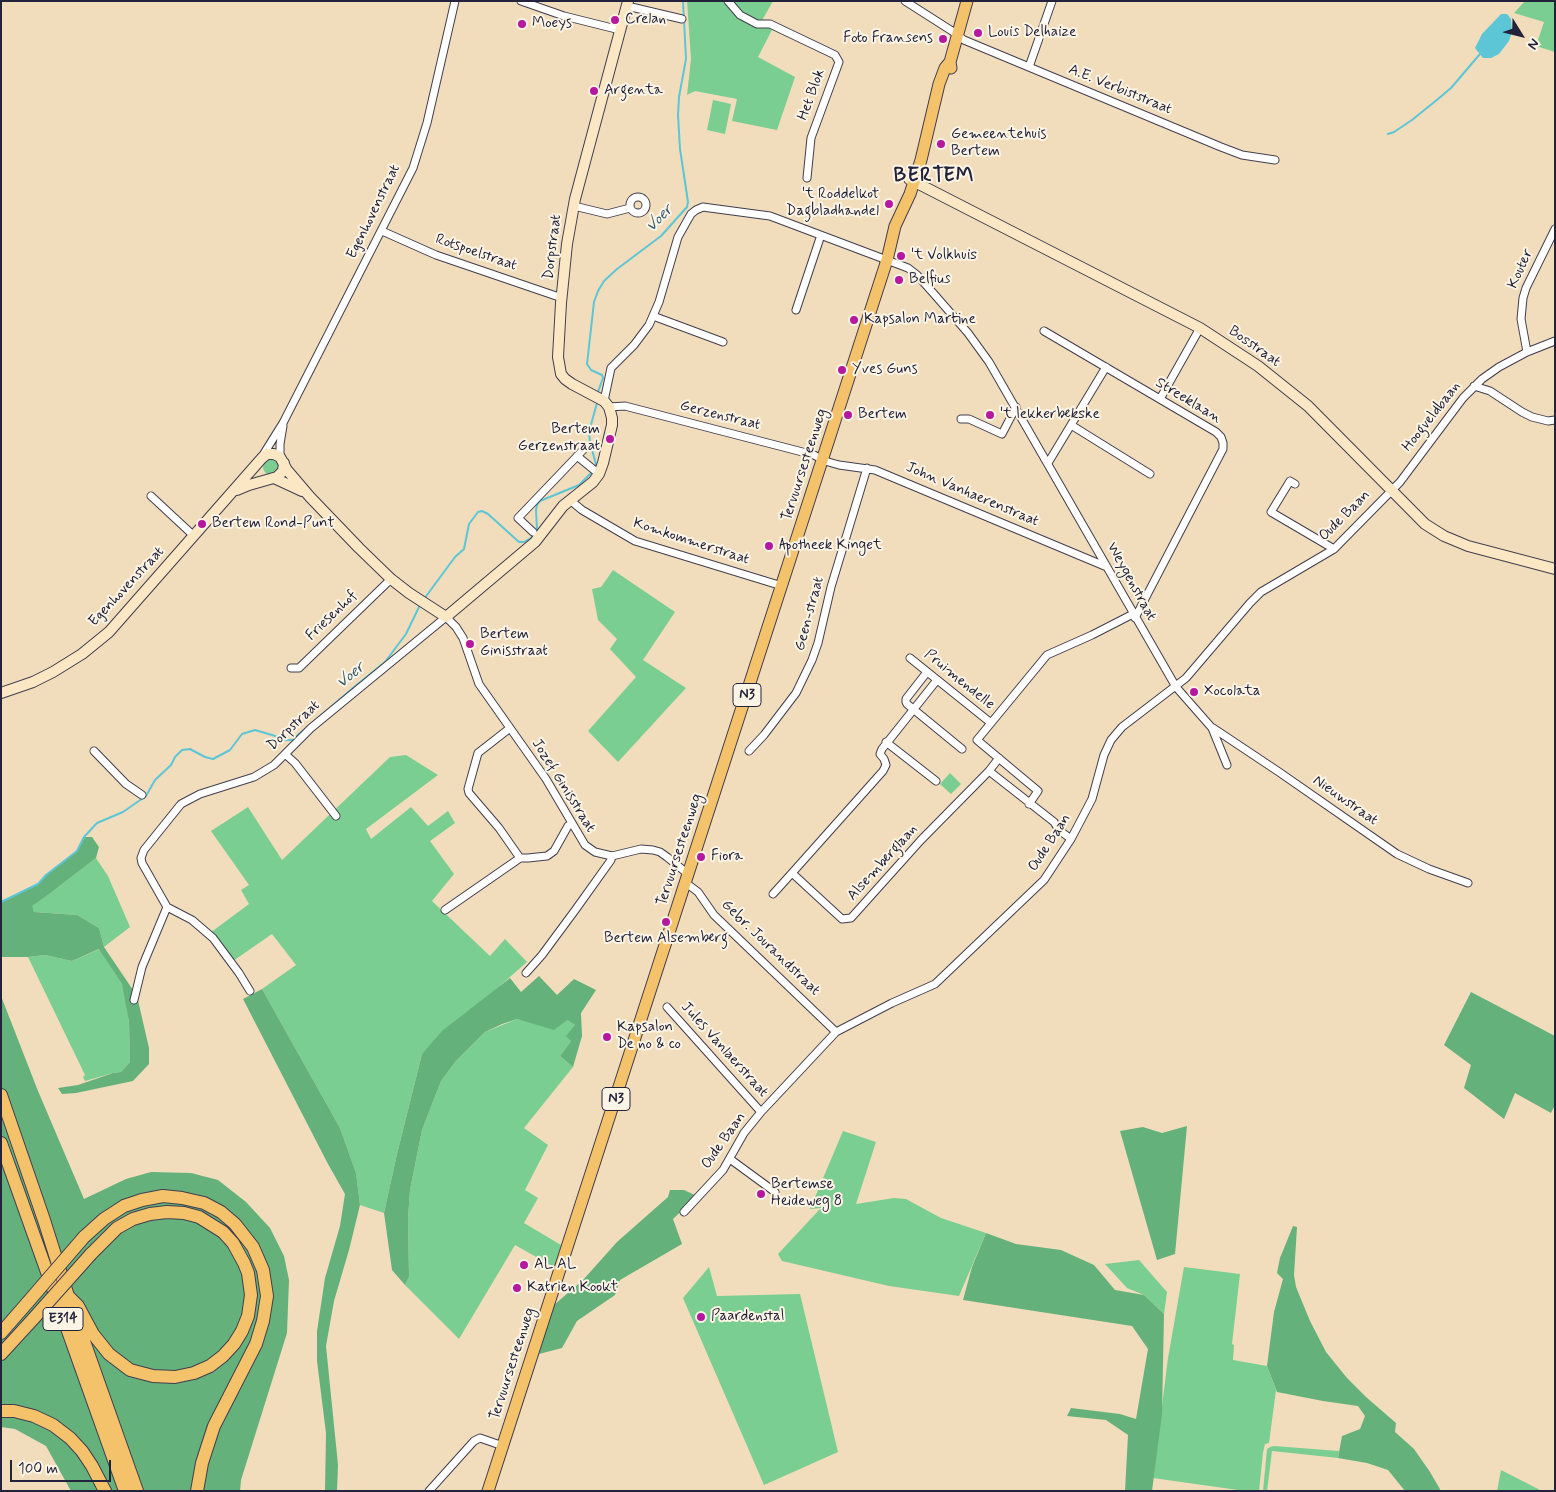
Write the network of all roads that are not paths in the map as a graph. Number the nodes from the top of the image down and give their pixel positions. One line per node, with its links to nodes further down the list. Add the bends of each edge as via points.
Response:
1 (455, 1): 18 (street, Egenhovenstraat, via 427,123 413,168)
2 (521, 1): 9 (street)
3 (728, 1): 13 (street, Het Blok, via 740,16 757,24 770,24 835,55 839,62 811,138)
4 (905, 1): 10 (street, A.E. Verbiststraat)
5 (967, 1): 10 (main road, Tervuursesteenweg / N3)
6 (1052, 1): 11 (street)
7 (628, 4): 8 (street); 9 (street, Dorpstraat)
8 (682, 20)
9 (620, 30): 15 (street, Dorpstraat)
10 (958, 37): 11 (street, A.E. Verbiststraat); 14 (main road, Tervuursesteenweg / N3, via 920,143)
11 (1029, 67): 12 (street, A.E. Verbiststraat, via 1221,147)
12 (1276, 160)
13 (807, 178)
14 (912, 181): 20 (main road, Tervuursesteenweg / N3, via 898,212); 24 (street, Bosstraat)
15 (574, 206): 16 (street, via 607,214); 21 (street, Dorpstraat)
16 (630, 208)
17 (1555, 229): 28 (street, Kouter, via 1522,298 1521,319)
18 (382, 231): 21 (street, Rotspoelstraat, via 436,255); 38 (street, Egenhovenstraat)
19 (821, 235): 20 (street, Weygenstraat); 22 (street); 23 (street, Weygenstraat, via 770,216 710,208 696,210 678,237)
20 (887, 260): 35 (street, Weygenstraat, via 908,268 934,294 990,362); 43 (main road, Tervuursesteenweg / N3)
21 (562, 298): 34 (street, Dorpstraat, via 558,357 561,374 568,382)
22 (796, 310)
23 (654, 316): 27 (street); 34 (street, via 641,337 611,368)
24 (1200, 328): 33 (street); 51 (street, Bosstraat, via 1258,366 1308,406)
25 (1044, 331): 29 (street, Streeklaan)
26 (1555, 341): 28 (street, Hoogveldbaan)
27 (723, 342)
28 (1527, 352): 30 (street, Hoogveldbaan)
29 (1106, 367): 33 (street, Streeklaan); 39 (street)
30 (1482, 379): 31 (street, Hoogveldbaan); 32 (street)
31 (1474, 386): 32 (street); 51 (street, Hoogveldbaan)
32 (1490, 391): 37 (street, via 1532,417)
33 (1160, 399): 63 (street, Streeklaan, via 1216,432 1224,443)
34 (606, 404): 43 (street, Gerzenstraat); 47 (street, Dorpstraat, via 612,425 603,463)
35 (1016, 407): 36 (street, via 1002,434 969,419); 45 (street, Weygenstraat)
36 (961, 419)
37 (1555, 420)
38 (283, 423): 42 (street, Egenhovenstraat); 44 (street, Egenhovenstraat)
39 (1071, 425): 45 (street); 48 (street)
40 (583, 450): 41 (street)
41 (577, 456): 47 (street); 56 (street, via 518,518)
42 (261, 459): 44 (street, via 271,453); 49 (street, via 260,472); 52 (street, Egenhovenstraat)
43 (823, 459): 46 (street, John Vanhaerenstraat, via 839,465); 62 (main road, Tervuursesteenweg / N3)
44 (282, 460): 49 (street, Egenhovenstraat, via 284,467 280,474); 54 (street)
45 (1048, 463): 59 (street, Weygenstraat)
46 (867, 468): 59 (street, John Vanhaerenstraat); 78 (street, Geen-straat, via 812,660 796,693)
47 (597, 473): 55 (street, Dorpstraat, via 589,485)
48 (1150, 474)
49 (271, 478): 52 (street, Egenhovenstraat); 54 (street)
50 (1295, 484): 58 (street, via 1290,482 1271,512)
51 (1392, 490): 58 (street, Oude Baan); 60 (street, Bosstraat, via 1425,524 1444,536 1468,546)
52 (232, 493): 57 (street, Egenhovenstraat)
53 (151, 496): 57 (street)
54 (310, 497): 61 (street)
55 (570, 500): 62 (street, Komkommerstraat, via 635,541); 64 (street, Dorpstraat, via 535,542)
56 (533, 532)
57 (194, 536): 70 (street, Egenhovenstraat, via 109,632 82,654 33,682)
58 (1334, 549): 69 (street, Oude Baan, via 1261,592)
59 (1107, 567): 63 (street, Weygenstraat)
60 (1555, 569)
61 (391, 579): 64 (street); 66 (street, Friesenhof, via 299,668)
62 (782, 586): 92 (main road, Tervuursesteenweg / N3)
63 (1134, 616): 69 (street, Weygenstraat); 72 (street, via 1047,654)
64 (446, 617): 73 (street, Jozef Ginisstraat, via 460,634 479,684); 79 (street, Dorpstraat, via 311,728)
65 (910, 658): 67 (street, Pruimendelle)
66 (291, 668)
67 (927, 672): 68 (street, Pruimendelle); 71 (street, via 906,699)
68 (936, 680): 71 (street); 72 (street, Pruimendelle)
69 (1176, 687): 74 (street, Weygenstraat); 88 (street, Oude Baan, via 1122,727 1111,740 1092,800)
70 (1, 693)
71 (913, 709): 75 (street); 76 (street)
72 (991, 723): 80 (street, via 977,740)
73 (510, 728): 87 (street, Jozef Ginisstraat, via 546,779); 90 (street, via 478,752 468,789)
74 (1212, 728): 81 (street, Weygenstraat); 93 (street, Nieuwstraat, via 1397,854)
75 (886, 742): 83 (street); 91 (street, via 880,754 886,765 883,771)
76 (962, 749)
77 (94, 751): 84 (street, via 126,784)
78 (749, 751)
79 (285, 754): 86 (street); 95 (street, Dorpstraat, via 254,777 200,794 181,804 167,820 141,858)
80 (999, 758): 82 (street, Alsemberglaan); 85 (street, via 1038,791)
81 (1227, 765)
82 (989, 771): 85 (street); 91 (street, Alsemberglaan, via 851,918 842,919)
83 (936, 781)
84 (142, 794)
85 (1029, 804): 88 (street)
86 (336, 816)
87 (571, 824): 89 (street, Jozef Ginisstraat, via 585,845 595,852); 90 (street, via 554,851 547,856)
88 (1071, 839): 101 (street, Oude Baan, via 1044,880 935,984)
89 (612, 856): 92 (street, via 640,849 653,850 667,857); 97 (street)
90 (520, 858): 96 (street)
91 (792, 872): 94 (street)
92 (687, 878): 101 (street, Gebr. Jourandstraat, via 714,916); 112 (main road, Tervuursesteenweg / N3)
93 (1468, 883)
94 (773, 894)
95 (167, 907): 98 (street, via 192,920 213,938); 99 (street, via 142,967)
96 (445, 910)
97 (526, 973)
98 (250, 991)
99 (134, 1000)
100 (666, 1007): 103 (street, Jules Vanlaerstraat)
101 (836, 1032): 103 (street, Oude Baan)
102 (1, 1095): 108 (highway, E314)
103 (761, 1112): 105 (street, Oude Baan, via 744,1133)
104 (1, 1143): 114 (highway, E314)
105 (730, 1159): 106 (street); 107 (street, Oude Baan)
106 (775, 1192)
107 (684, 1212)
108 (68, 1296): 110 (highway, bridge, via 109,1354 130,1370 152,1376 175,1377 194,1373 223,1356 242,1331 251,1295 244,1263 223,1232 199,1217 184,1213 150,1214 117,1228); 115 (highway, E314)
109 (1, 1333): 116 (highway, bridge, via 84,1237 124,1206 163,1196 204,1203 221,1212 253,1247 263,1270 267,1296 256,1344 214,1426)
110 (1, 1354)
111 (1, 1411): 113 (highway, via 34,1416 70,1438 92,1466)
112 (503, 1446): 117 (street, via 480,1438); 118 (main road, Tervuursesteenweg / N3)
113 (105, 1491)
114 (125, 1491)
115 (137, 1491)
116 (197, 1491)
117 (429, 1491)
118 (488, 1491)

